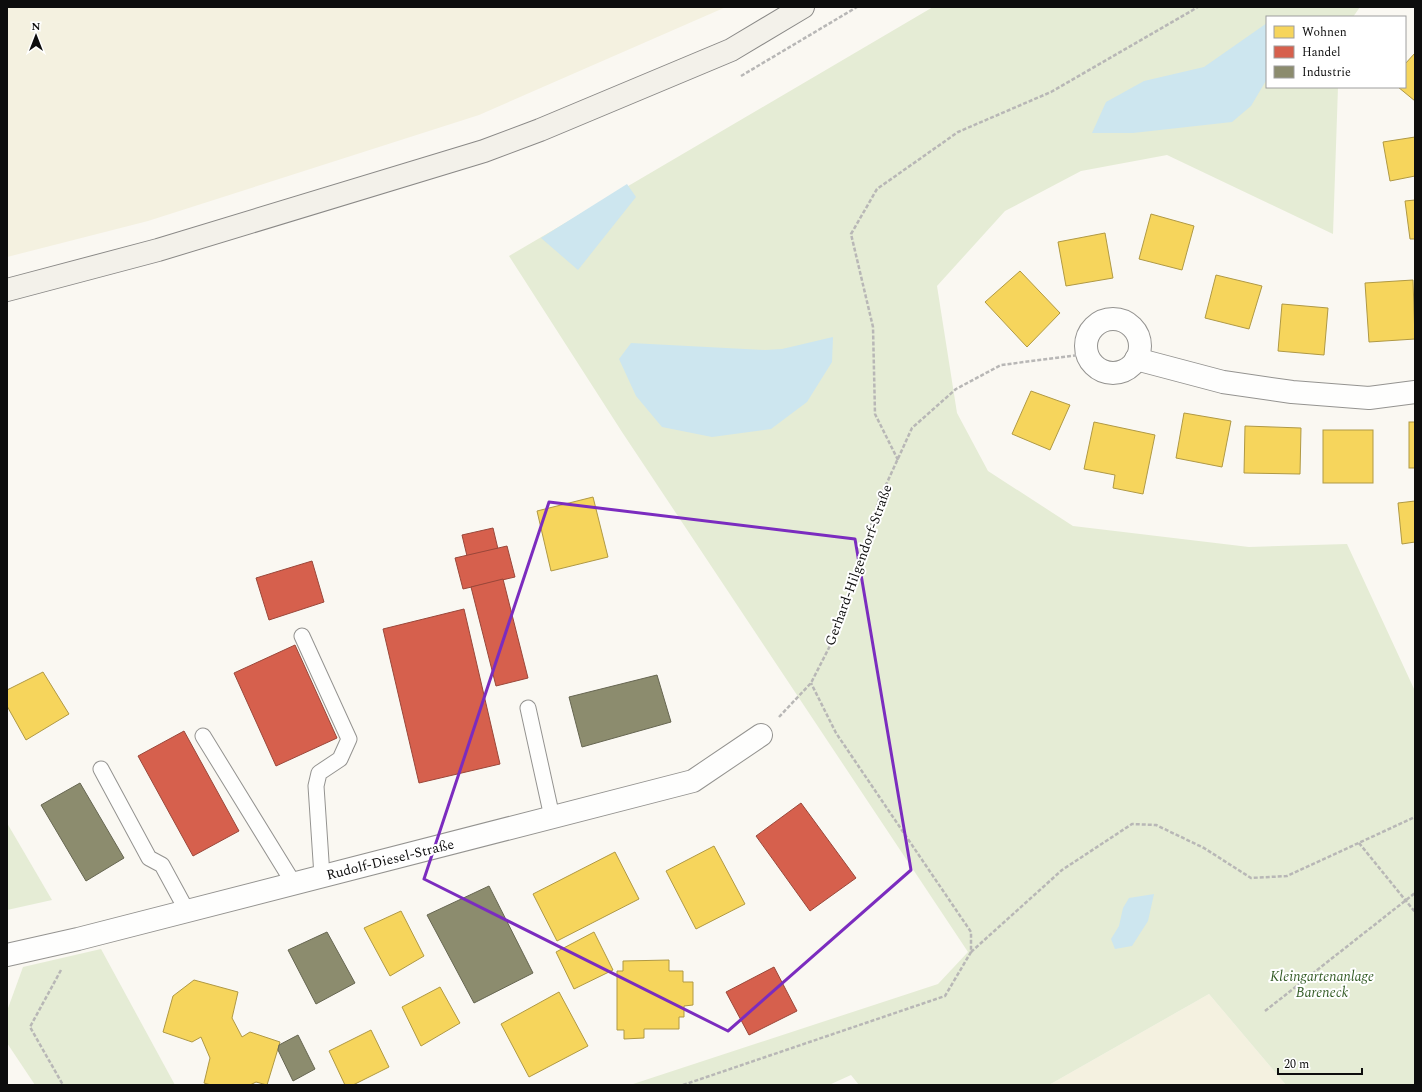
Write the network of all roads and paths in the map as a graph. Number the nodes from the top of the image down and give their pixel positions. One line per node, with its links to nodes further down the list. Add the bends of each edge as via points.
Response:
1 (803, 7): 3 (main road, via 731,50 491,148 158,250)
2 (1198, 7): 7 (path, via 1051,92 958,132 877,189 850,234 873,327 875,414)
3 (7, 290)
4 (1086, 354): 5 (street, via 1099,370 1110,373 1120,372); 5 (street, via 1089,333 1096,324 1116,319 1126,322 1134,329 1140,349); 7 (path, Gerhard-Hilgendorf-Straße, via 1001,365 956,389 912,428)
5 (1136, 359): 6 (street, via 1223,382 1292,392 1369,398)
6 (1415, 392)
7 (898, 460): 9 (path, Gerhard-Hilgendorf-Straße, via 880,500 836,634)
8 (302, 636): 17 (lane, via 349,739 340,759 319,773 316,786)
9 (811, 683): 12 (path, Gerhard-Hilgendorf-Straße); 24 (path, via 836,733 970,932)
10 (528, 708): 14 (lane)
11 (203, 736): 18 (lane)
12 (761, 736): 14 (street, Rudolf-Diesel-Straße, via 693,781)
13 (101, 769): 21 (lane, via 149,858 162,865)
14 (552, 817): 17 (street, Rudolf-Diesel-Straße)
15 (1415, 818): 16 (path)
16 (1359, 843): 20 (path); 24 (path, via 1287,876 1251,878 1204,848 1156,825 1132,824 1062,870)
17 (322, 876): 18 (street, Rudolf-Diesel-Straße)
18 (294, 884): 21 (street, Rudolf-Diesel-Straße)
19 (1415, 893): 20 (path)
20 (1406, 900): 22 (path); 26 (path)
21 (187, 911): 23 (street, Rudolf-Diesel-Straße)
22 (1415, 912)
23 (78, 939): 25 (street, Rudolf-Diesel-Straße); 28 (path, via 30,1027)
24 (971, 952): 27 (path, via 945,996)
25 (7, 955)
26 (1266, 1011)
27 (695, 1081): 29 (path); 30 (path)
28 (63, 1085)
29 (683, 1085)
30 (695, 1085)

